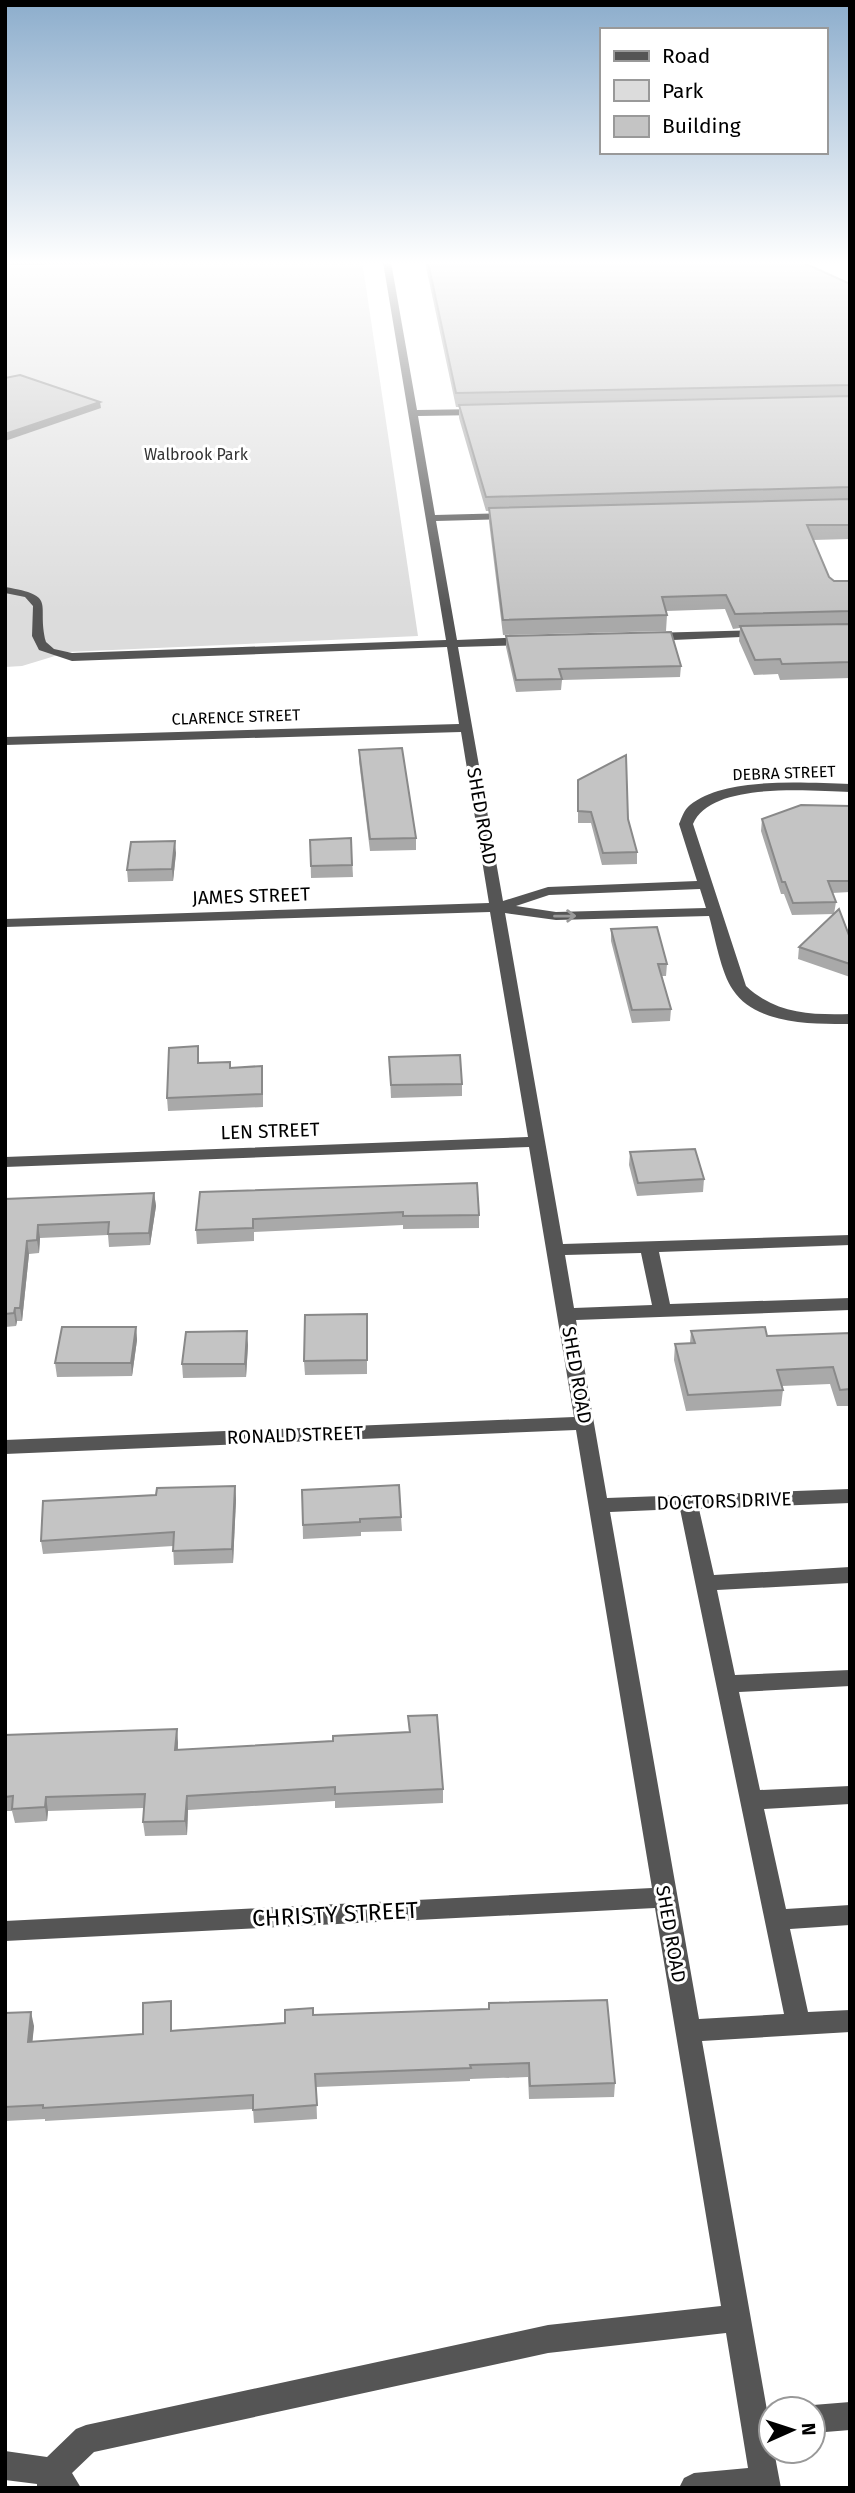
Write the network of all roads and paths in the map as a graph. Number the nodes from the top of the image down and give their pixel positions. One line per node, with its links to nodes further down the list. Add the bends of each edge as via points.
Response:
1 (408, 378): 3 (street, SHED ROAD)
2 (496, 412): 3 (street)
3 (414, 414): 5 (street, SHED ROAD)
4 (530, 515): 5 (street)
5 (432, 518): 10 (street, SHED ROAD)
6 (5, 590): 10 (street, via 29,594 39,605 41,648 72,657)
7 (781, 634): 8 (street)
8 (631, 638)
9 (548, 640): 10 (street)
10 (452, 642): 11 (street, SHED ROAD)
11 (467, 728): 12 (street, CLARENCE STREET); 15 (street, SHED ROAD)
12 (5, 741)
13 (850, 788): 14 (street, DEBRA STREET, via 729,792 698,804 686,824)
14 (709, 898): 15 (street, JAMES STREET, one-way to 14, via 556,916); 15 (street, JAMES STREET, via 548,891); 17 (street, via 732,975 748,998 777,1014)
15 (497, 907): 16 (street, JAMES STREET); 18 (street, SHED ROAD)
16 (5, 923)
17 (850, 1019)
18 (536, 1142): 19 (street, LEN STREET); 22 (street, SHED ROAD)
19 (5, 1162)
20 (850, 1240): 21 (street)
21 (649, 1247): 22 (street); 24 (street)
22 (556, 1250): 25 (street, SHED ROAD)
23 (850, 1304): 24 (street)
24 (662, 1311): 25 (street)
25 (566, 1314): 26 (street, SHED ROAD)
26 (585, 1423): 27 (street, RONALD STREET); 30 (street, SHED ROAD)
27 (5, 1447)
28 (850, 1496): 29 (street, DOCTORS DRIVE)
29 (688, 1502): 30 (street, DOCTORS DRIVE); 32 (street)
30 (598, 1506): 37 (street, SHED ROAD)
31 (850, 1575): 32 (street)
32 (704, 1583): 34 (street)
33 (850, 1678): 34 (street)
34 (726, 1684): 36 (street)
35 (850, 1795): 36 (street)
36 (751, 1800): 39 (street)
37 (665, 1897): 40 (street, CHRISTY STREET); 43 (street, SHED ROAD)
38 (850, 1915): 39 (street)
39 (776, 1920): 42 (street)
40 (5, 1931)
41 (850, 2021): 42 (street)
42 (798, 2024): 43 (street)
43 (688, 2031): 44 (street, SHED ROAD)
44 (737, 2318): 45 (street, SHED ROAD); 50 (street, via 548,2339 86,2439)
45 (757, 2399)
46 (850, 2416): 47 (street)
47 (827, 2418)
48 (5, 2465): 50 (street)
49 (764, 2465): 51 (street, SHED ROAD)
50 (57, 2483)
51 (765, 2484): 52 (street)
52 (694, 2488)

